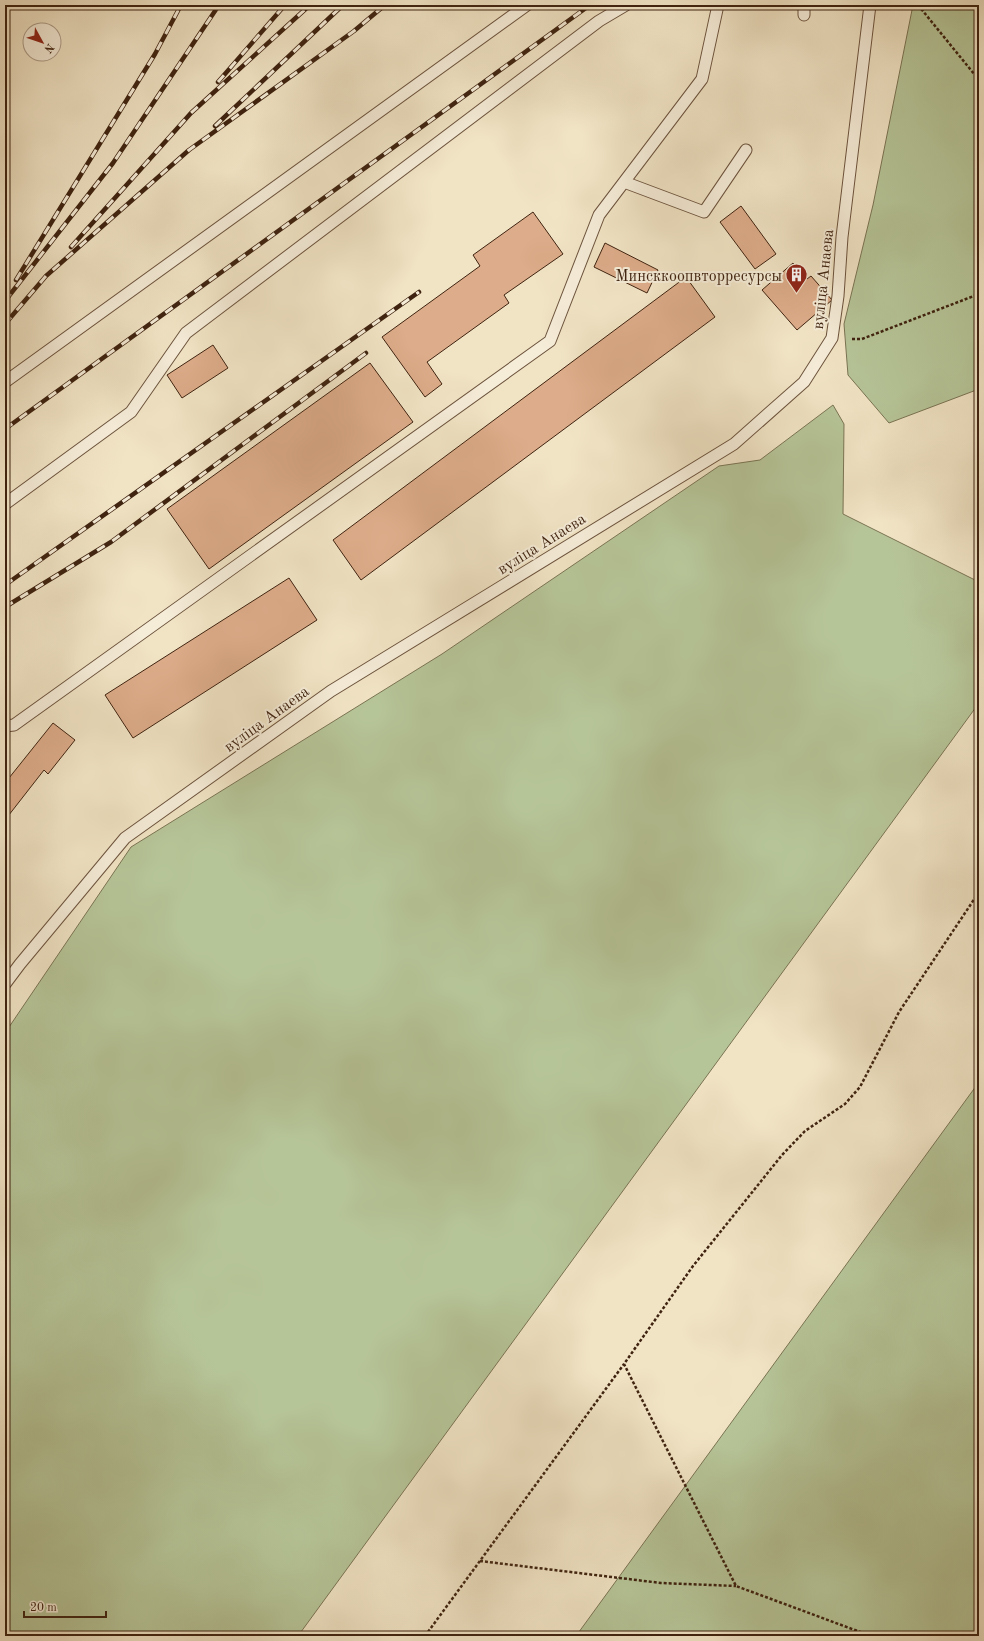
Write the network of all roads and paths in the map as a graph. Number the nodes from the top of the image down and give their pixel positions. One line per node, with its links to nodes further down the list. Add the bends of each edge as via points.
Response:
1 (527, 5): 11 (lane)
2 (626, 5): 12 (lane, via 599,22 186,333 131,412)
3 (718, 5): 8 (lane, via 702,79)
4 (870, 5): 10 (lane, вуліца Анаева)
5 (918, 5): 6 (path)
6 (979, 80)
7 (746, 150): 8 (lane, via 704,212)
8 (624, 182): 13 (lane, via 599,215 550,341 14,725)
9 (979, 294): 10 (path, via 862,339)
10 (832, 338): 15 (lane, вуліца Анаева, via 804,382 734,444 331,691 125,838)
11 (5, 382)
12 (5, 504)
13 (5, 726)
14 (979, 892): 16 (path, via 899,1012 860,1087 846,1104 805,1131 782,1155 693,1266)
15 (5, 984)
16 (624, 1364): 17 (path); 18 (path)
17 (480, 1561): 18 (path, via 661,1583); 19 (path)
18 (736, 1586): 20 (path)
19 (426, 1636)
20 (871, 1636)

